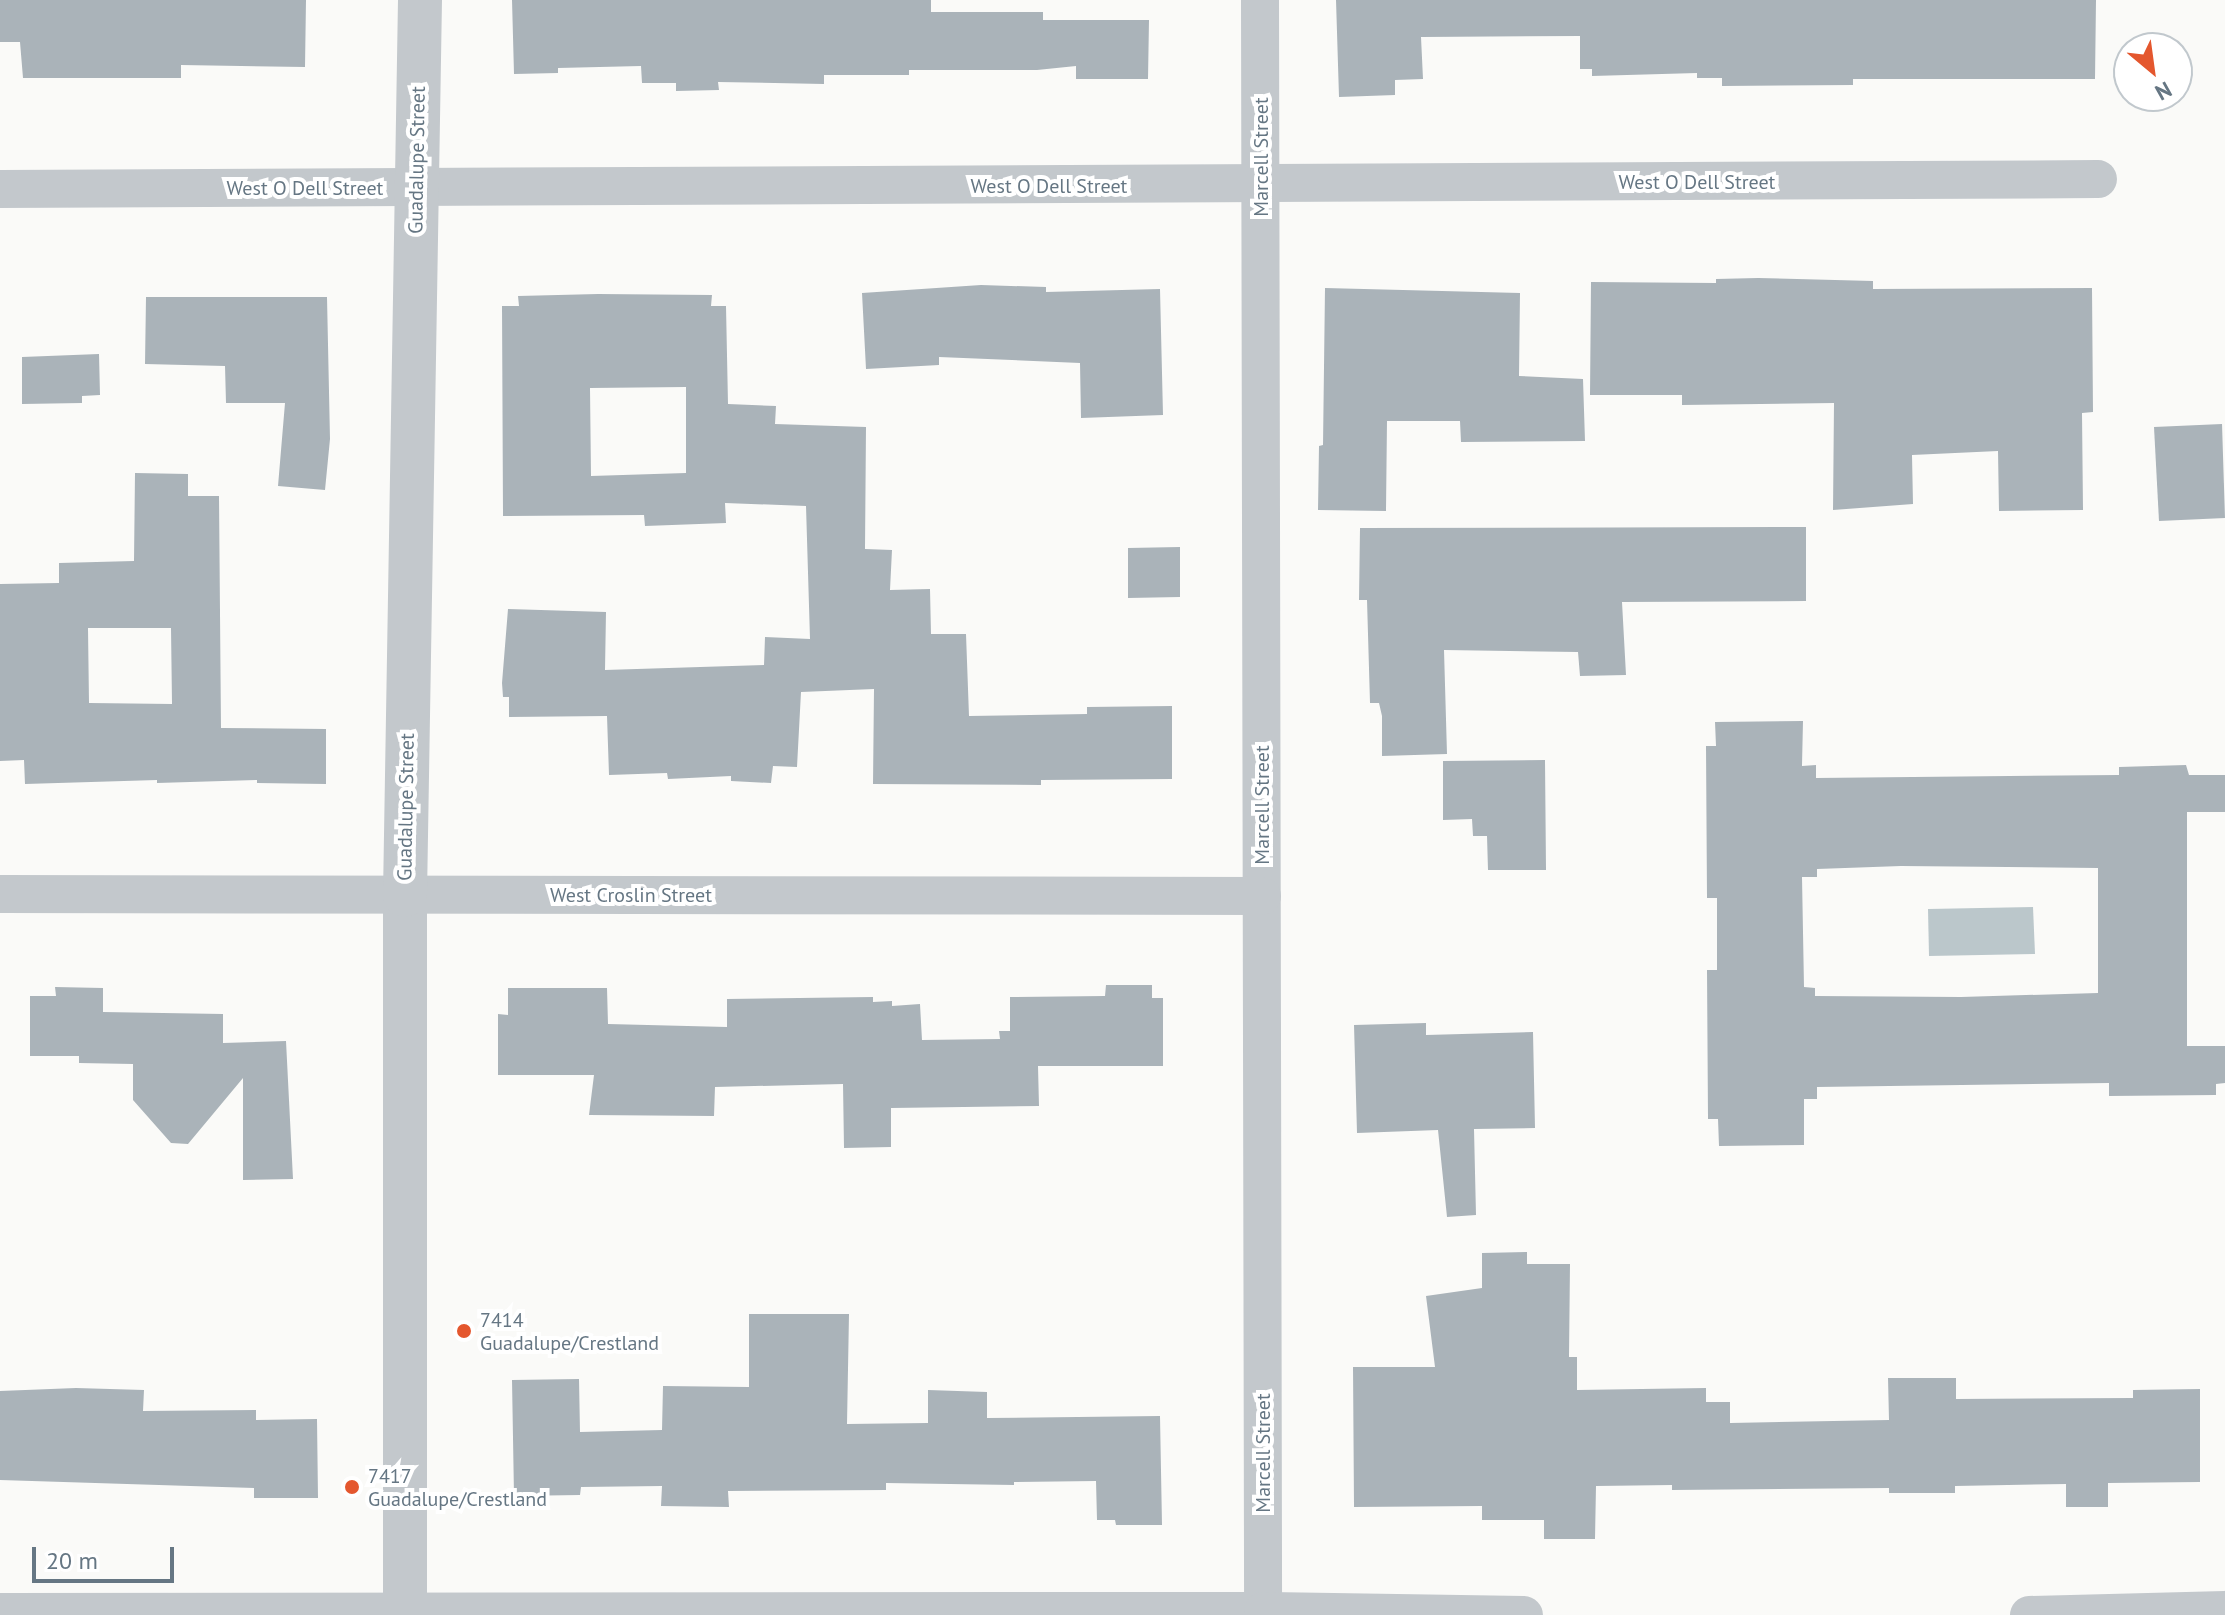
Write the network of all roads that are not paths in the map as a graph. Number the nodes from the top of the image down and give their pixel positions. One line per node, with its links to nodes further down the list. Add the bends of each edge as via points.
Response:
1 (420, 0): 5 (street, Guadalupe Street)
2 (1260, 0): 4 (street, Marcell Street)
3 (2098, 179): 4 (street, West O Dell Street)
4 (1261, 185): 5 (street, West O Dell Street); 9 (street, Marcell Street)
5 (417, 188): 6 (street, West O Dell Street); 8 (street, Guadalupe Street)
6 (0, 189)
7 (0, 894): 8 (street, West Croslin Street)
8 (405, 895): 9 (street, West Croslin Street); 13 (street, Guadalupe Street)
9 (1262, 896): 11 (street, Marcell Street)
10 (2225, 1610): 15 (street)
11 (1263, 1611): 13 (street); 14 (street)
12 (9, 1613): 13 (street)
13 (405, 1614)
14 (1524, 1615)
15 (2029, 1615)

